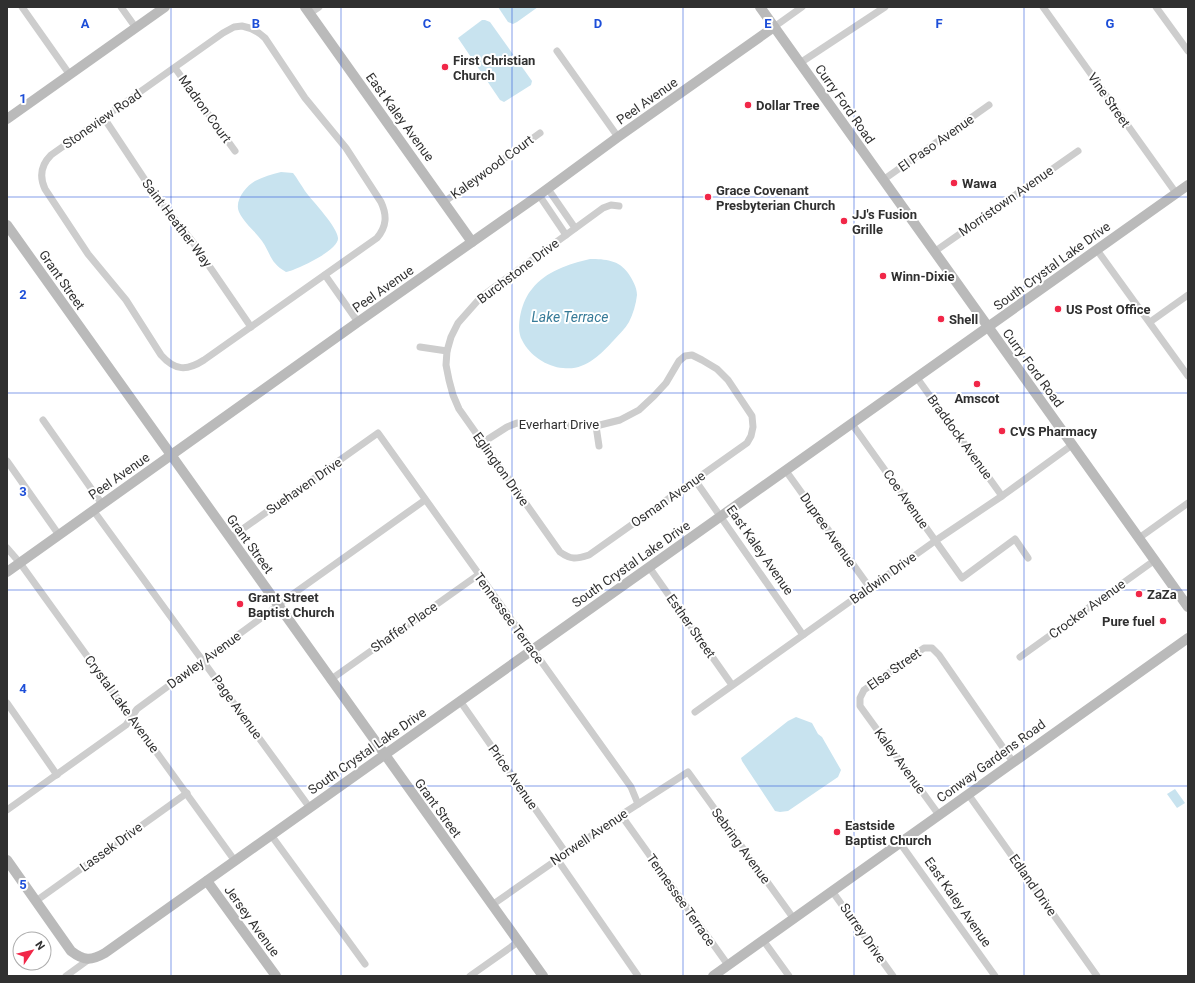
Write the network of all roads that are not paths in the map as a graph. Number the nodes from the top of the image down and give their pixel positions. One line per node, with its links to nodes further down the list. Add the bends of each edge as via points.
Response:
1 (22, 7): 17 (street)
2 (121, 7): 12 (street)
3 (165, 7): 12 (street)
4 (319, 7): 10 (street)
5 (760, 7): 11 (street, Curry Ford Road)
6 (802, 7): 11 (street)
7 (885, 7): 15 (street)
8 (1043, 7): 28 (street, Vine Street)
9 (1156, 7): 14 (street)
10 (308, 10): 30 (street, East Kaley Avenue)
11 (774, 27): 15 (street, Curry Ford Road); 22 (street, Peel Avenue)
12 (136, 28): 17 (street)
13 (557, 51): 22 (street)
14 (1188, 51)
15 (800, 63): 25 (street, Curry Ford Road)
16 (175, 68): 19 (street, Stoneview Road); 23 (street, Madron Court); 38 (street, Stoneview Road, via 228,30 242,26 252,28 265,38 305,98 346,148 381,202 385,210 385,224 377,238)
17 (70, 75): 20 (street)
18 (989, 105): 25 (street, El Paso Avenue)
19 (104, 118): 42 (street, Saint Heather Way, via 155,195 192,241); 42 (street, Stoneview Road, via 51,155 46,160 41,175 45,189 88,254 126,300 161,355 174,366 182,368 197,365)
20 (7, 119)
21 (540, 133): 30 (street, Kaleywood Court)
22 (618, 137): 27 (street, Peel Avenue)
23 (235, 151)
24 (1078, 151): 37 (street, Morristown Avenue)
25 (883, 180): 37 (street, Curry Ford Road)
26 (1188, 185): 28 (street, South Crystal Lake Drive)
27 (548, 189): 29 (street, Peel Avenue); 33 (street)
28 (1176, 194): 36 (street, South Crystal Lake Drive)
29 (539, 196): 34 (street, Burchstone Drive); 35 (street, Peel Avenue)
30 (444, 202): 35 (street, East Kaley Avenue)
31 (619, 206): 33 (street, Burchstone Drive, via 603,208)
32 (7, 225): 56 (street, Grant Street)
33 (576, 228): 34 (street, Burchstone Drive)
34 (566, 234): 45 (street, Burchstone Drive, via 481,297 458,324)
35 (472, 242): 40 (street, Peel Avenue)
36 (1097, 250): 41 (street); 43 (street, South Crystal Lake Drive)
37 (934, 252): 43 (street, Curry Ford Road)
38 (325, 275): 40 (street); 42 (street, Stoneview Road)
39 (1188, 294): 41 (street)
40 (358, 322): 56 (street, Peel Avenue)
41 (1150, 322): 46 (street)
42 (252, 327)
43 (988, 328): 47 (street, South Crystal Lake Drive); 54 (street, Curry Ford Road)
44 (420, 347): 45 (street)
45 (447, 351): 52 (street, Eglington Drive, via 446,365 453,395 459,409)
46 (1188, 376)
47 (918, 378): 49 (street, South Crystal Lake Drive); 60 (street, Braddock Avenue)
48 (43, 420): 62 (street)
49 (852, 424): 58 (street, South Crystal Lake Drive); 69 (street, Coe Avenue)
50 (596, 426): 52 (street, Everhart Drive, via 517,423); 53 (street, Everhart Drive, via 620,420 639,410 666,383 679,361 685,356 692,356 717,369 728,380 752,416 753,427); 55 (street)
51 (378, 433): 61 (street, Tennessee Terrace); 67 (street, Suehaven Drive)
52 (482, 443): 71 (street, Eglington Drive, via 560,552 568,558)
53 (747, 443): 59 (street, Osman Avenue)
54 (1072, 444): 60 (street, Baldwin Drive); 68 (street, Curry Ford Road)
55 (599, 446)
56 (171, 455): 62 (street, Peel Avenue); 67 (street, Grant Street)
57 (7, 461): 66 (street)
58 (786, 471): 65 (street, South Crystal Lake Drive); 78 (street, Dupree Avenue)
59 (695, 480): 65 (street, East Kaley Avenue); 71 (street, Osman Avenue)
60 (1002, 496): 69 (street, Baldwin Drive)
61 (425, 500): 77 (street, Tennessee Terrace); 79 (street, Dawley Avenue)
62 (102, 504): 64 (street, Peel Avenue)
63 (1188, 504): 68 (street)
64 (92, 510): 66 (street, Peel Avenue); 85 (street, Page Avenue)
65 (720, 517): 75 (street, South Crystal Lake Drive); 81 (street, East Kaley Avenue)
66 (59, 535): 74 (street, Peel Avenue)
67 (230, 538): 79 (street, Grant Street)
68 (1139, 538): 73 (street, Curry Ford Road)
69 (935, 541): 72 (street, Coe Avenue, via 962,578 1015,539); 78 (street, Baldwin Drive)
70 (7, 548): 74 (street, Crystal Lake Avenue)
71 (589, 555)
72 (1028, 558)
73 (1155, 560): 80 (street, Curry Ford Road); 84 (street, Crocker Avenue)
74 (20, 563): 76 (street, Peel Avenue); 92 (street, Crystal Lake Avenue)
75 (649, 567): 83 (street, South Crystal Lake Drive); 87 (street, Esther Street)
76 (7, 572)
77 (478, 575): 83 (street, Tennessee Terrace); 86 (street, Shaffer Place)
78 (870, 588): 81 (street, Baldwin Drive)
79 (278, 605): 85 (street, Dawley Avenue); 86 (street, Grant Street)
80 (1188, 607)
81 (804, 635): 87 (street, Baldwin Drive)
82 (1188, 638): 94 (street, Conway Gardens Road)
83 (532, 650): 88 (street, South Crystal Lake Drive); 99 (street, Tennessee Terrace, via 631,787)
84 (1020, 657)
85 (204, 661): 92 (street, Dawley Avenue, via 137,709); 100 (street, Page Avenue)
86 (330, 680): 93 (street, Grant Street)
87 (732, 686): 91 (street, Baldwin Drive)
88 (460, 701): 93 (street, South Crystal Lake Drive); 106 (street, Price Avenue)
89 (7, 703): 96 (street)
90 (860, 706): 94 (street, Elsa Street, via 864,690 924,648 932,648); 103 (street, Kaley Avenue)
91 (694, 712)
92 (132, 716): 96 (street, Dawley Avenue, via 126,725); 97 (street, Crystal Lake Avenue)
93 (385, 755): 100 (street, South Crystal Lake Drive); 113 (street, Grant Street)
94 (1013, 762): 98 (street, Conway Gardens Road)
95 (688, 772): 99 (street, Norwell Avenue); 114 (street, Sebring Avenue)
96 (57, 775): 101 (street, Dawley Avenue)
97 (187, 793): 109 (street, Crystal Lake Avenue); 112 (street, Lassek Drive)
98 (968, 794): 103 (street, Conway Gardens Road); 129 (street, Edland Drive)
99 (638, 804): 102 (street, Norwell Avenue)
100 (310, 808): 104 (street, South Crystal Lake Drive)
101 (7, 810)
102 (621, 815): 106 (street, Norwell Avenue); 119 (street, Tennessee Terrace)
103 (939, 815): 105 (street, Conway Gardens Road)
104 (271, 835): 109 (street, South Crystal Lake Drive); 118 (street)
105 (900, 843): 111 (street, Conway Gardens Road); 128 (street, East Kaley Avenue)
106 (566, 853): 107 (street, Norwell Avenue)
107 (557, 859): 113 (street, Norwell Avenue); 124 (street)
108 (7, 860): 112 (street)
109 (235, 861): 110 (street, South Crystal Lake Drive)
110 (207, 881): 117 (street, South Crystal Lake Drive, via 99,957); 121 (street, Jersey Avenue)
111 (832, 891): 114 (street, Conway Gardens Road); 127 (street, Surrey Drive)
112 (36, 901): 117 (street, via 71,951)
113 (492, 905): 116 (street, Grant Street)
114 (794, 919): 115 (street, Conway Gardens Road)
115 (764, 940): 119 (street, Conway Gardens Road); 126 (street)
116 (518, 942): 122 (street); 123 (street, Grant Street)
117 (88, 960): 120 (street)
118 (365, 964)
119 (728, 965): 125 (street, Conway Gardens Road)
120 (66, 976)
121 (276, 976)
122 (470, 976)
123 (543, 976)
124 (638, 976)
125 (713, 976)
126 (789, 976)
127 (893, 976)
128 (995, 976)
129 (1097, 976)

